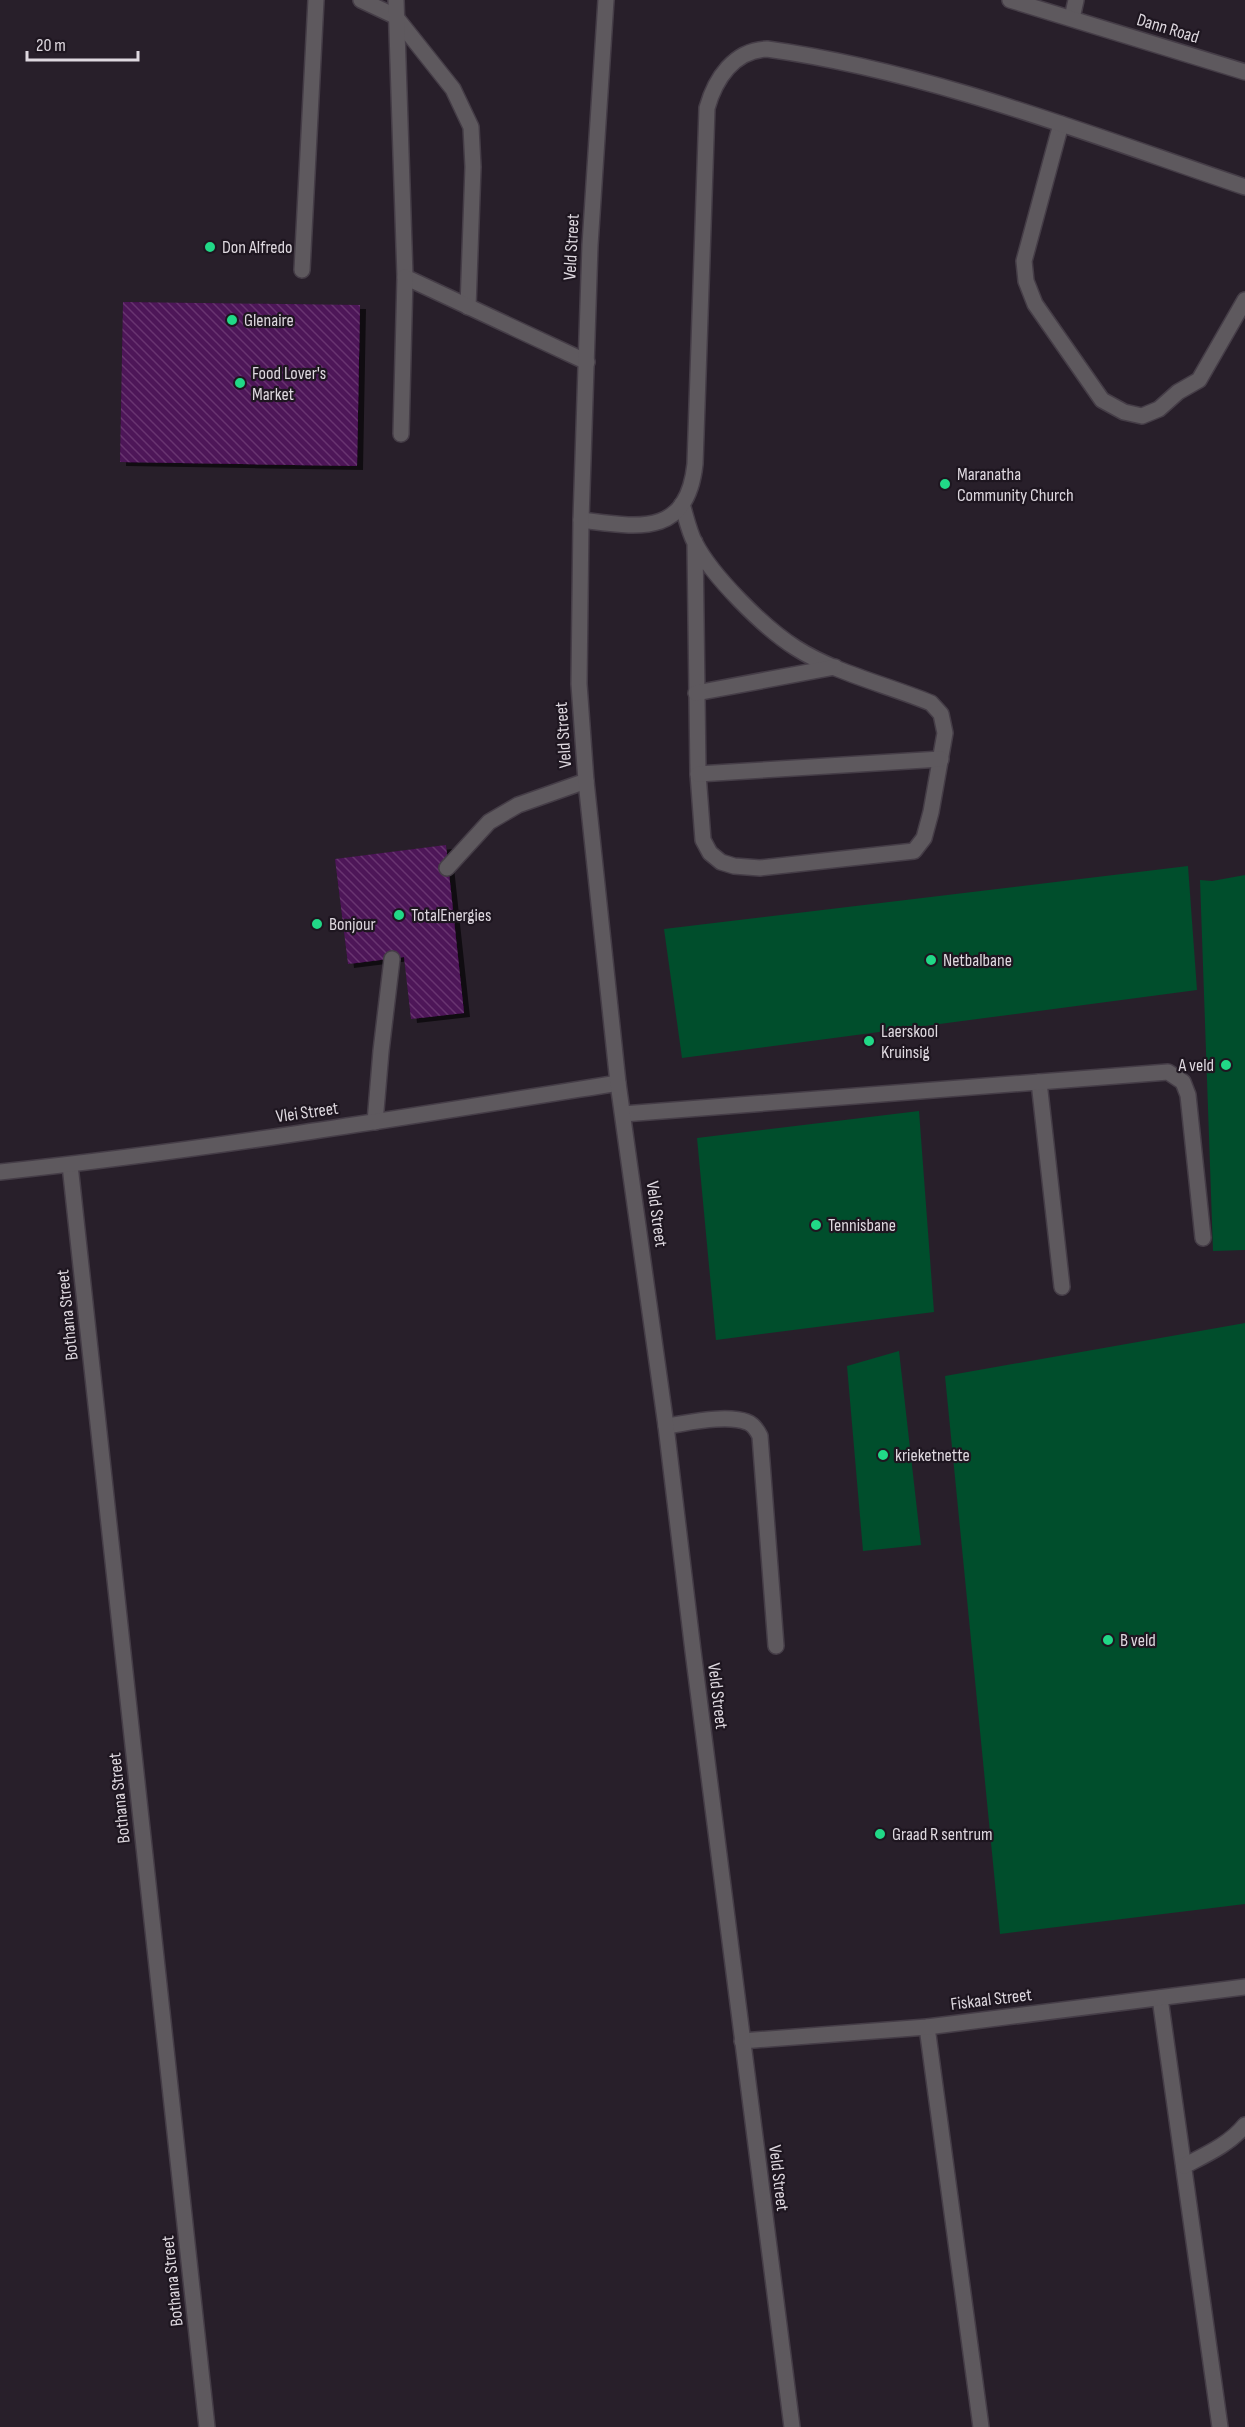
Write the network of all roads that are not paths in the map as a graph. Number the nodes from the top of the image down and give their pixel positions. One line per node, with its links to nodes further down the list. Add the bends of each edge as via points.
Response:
1 (316, 0): 11 (street)
2 (361, 0): 6 (street)
3 (606, 0): 15 (street, Veld Street)
4 (1010, 0): 7 (street, Dann Road)
5 (1076, 0): 7 (street)
6 (395, 8): 12 (street); 14 (street, via 453,89 471,127)
7 (1072, 18): 8 (street, Dann Road)
8 (1245, 72)
9 (1061, 124): 10 (street); 13 (street, via 1024,261 1026,281 1035,304 1102,400 1142,416 1159,409 1199,380); 17 (street, via 899,75 787,52 755,49 734,61 716,83 707,108 695,464)
10 (1245, 187)
11 (302, 270)
12 (405, 277): 14 (street); 16 (street)
13 (1245, 300)
14 (468, 307): 15 (street)
15 (586, 362): 18 (street, Veld Street)
16 (401, 434)
17 (682, 504): 18 (street, via 674,514 651,526); 19 (street)
18 (581, 520): 24 (street, Veld Street, via 579,684)
19 (694, 542): 20 (street, via 719,580 772,629 796,648); 21 (street)
20 (835, 667): 21 (street); 22 (street, via 932,703 941,714 945,733)
21 (696, 693): 23 (street)
22 (941, 759): 23 (street); 23 (street, via 924,838 914,851 760,868 734,866 710,853 703,840)
23 (698, 774)
24 (586, 781): 25 (street, via 518,805 489,822); 28 (street, Veld Street)
25 (447, 868)
26 (392, 959): 30 (street)
27 (1039, 1082): 29 (street); 33 (street, via 1168,1072 1182,1082 1188,1095); 34 (street)
28 (618, 1083): 29 (street, Veld Street); 30 (street, Vlei Street)
29 (623, 1114): 35 (street, Veld Street)
30 (375, 1122): 31 (street, Vlei Street)
31 (70, 1165): 32 (street, Vlei Street); 43 (street, Bothana Street)
32 (0, 1172)
33 (1203, 1238)
34 (1062, 1287)
35 (666, 1426): 36 (street, via 737,1420 753,1426 760,1436); 40 (street, Veld Street)
36 (776, 1646)
37 (1245, 1988): 38 (street, Fiskaal Street)
38 (1160, 1998): 39 (street, Fiskaal Street); 42 (street)
39 (927, 2027): 40 (street, Fiskaal Street); 45 (street)
40 (742, 2041): 44 (street, Veld Street)
41 (1245, 2125): 42 (street, via 1220,2146)
42 (1184, 2166): 46 (street)
43 (207, 2427)
44 (792, 2427)
45 (981, 2427)
46 (1220, 2427)

